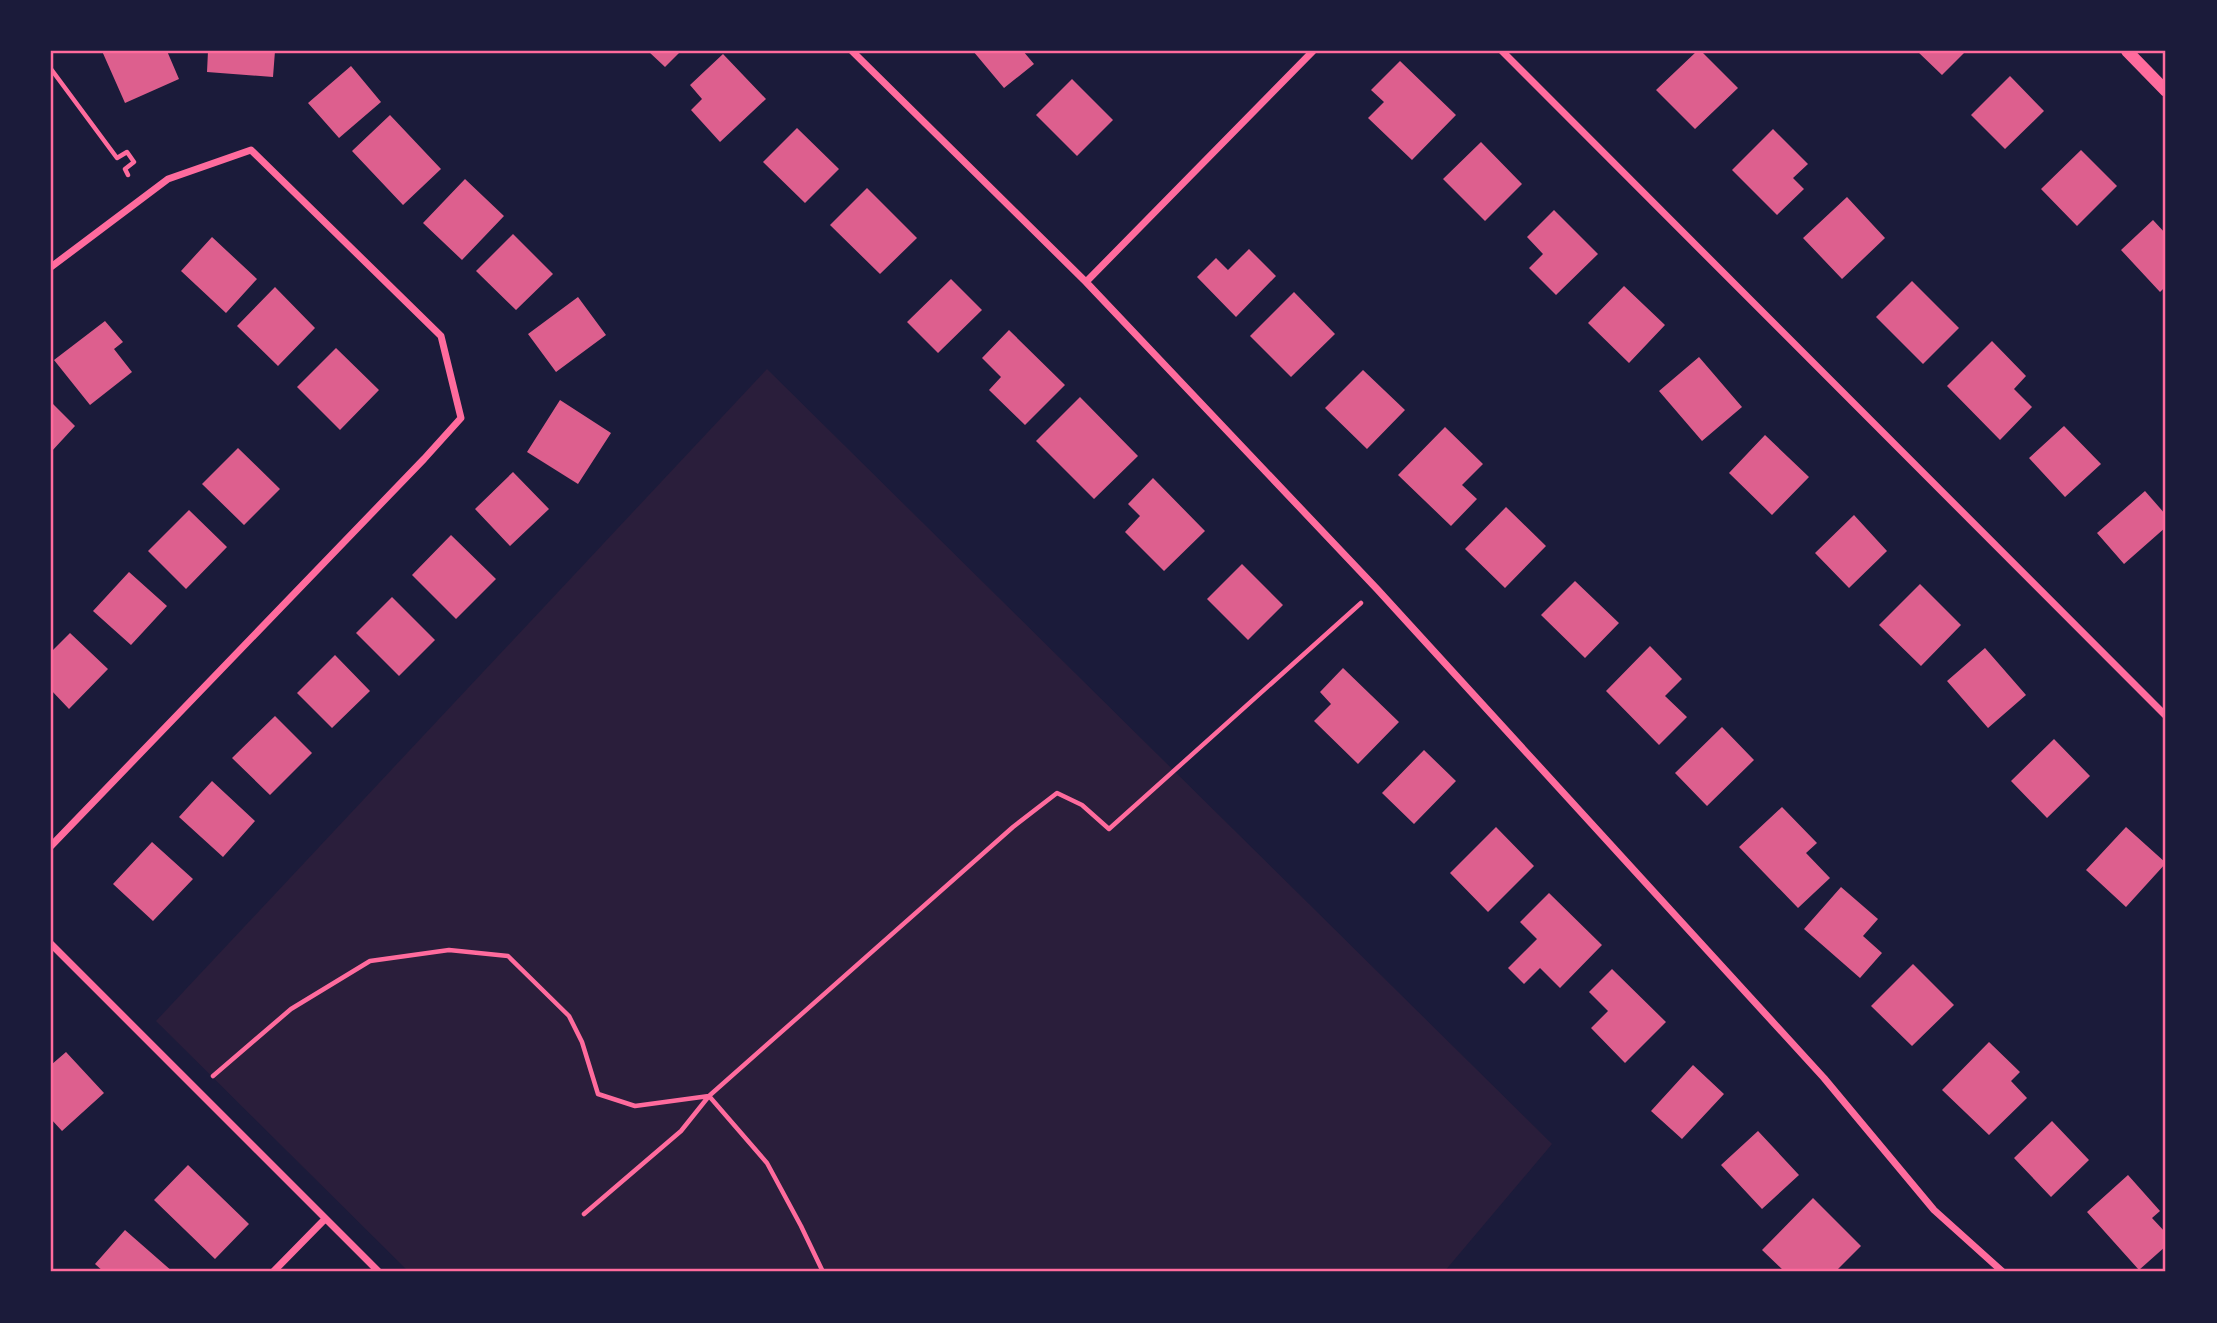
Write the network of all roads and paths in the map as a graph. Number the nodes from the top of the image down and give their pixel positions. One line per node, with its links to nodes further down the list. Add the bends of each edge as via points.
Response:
1 (852, 51): 9 (street)
2 (1313, 51): 9 (street)
3 (1502, 51): 11 (street)
4 (2127, 51): 6 (street)
5 (51, 69): 7 (path, via 117,158 127,152 134,162 125,169)
6 (2166, 91)
7 (128, 176)
8 (51, 267): 12 (street, via 168,178 251,150 440,336 461,418)
9 (1086, 282): 10 (street)
10 (1377, 589): 15 (path, via 1110,829 1082,805 1057,793); 21 (street, via 1824,1078 1934,1210)
11 (2166, 716)
12 (51, 846)
13 (51, 944): 14 (street)
14 (197, 1090): 15 (path, via 291,1009 370,961 449,950 508,956 569,1016 598,1094 635,1106); 17 (street)
15 (709, 1096): 16 (path, via 681,1131); 20 (path, via 767,1163)
16 (584, 1214)
17 (326, 1219): 18 (street); 19 (street)
18 (273, 1272)
19 (379, 1272)
20 (822, 1272)
21 (2003, 1272)

